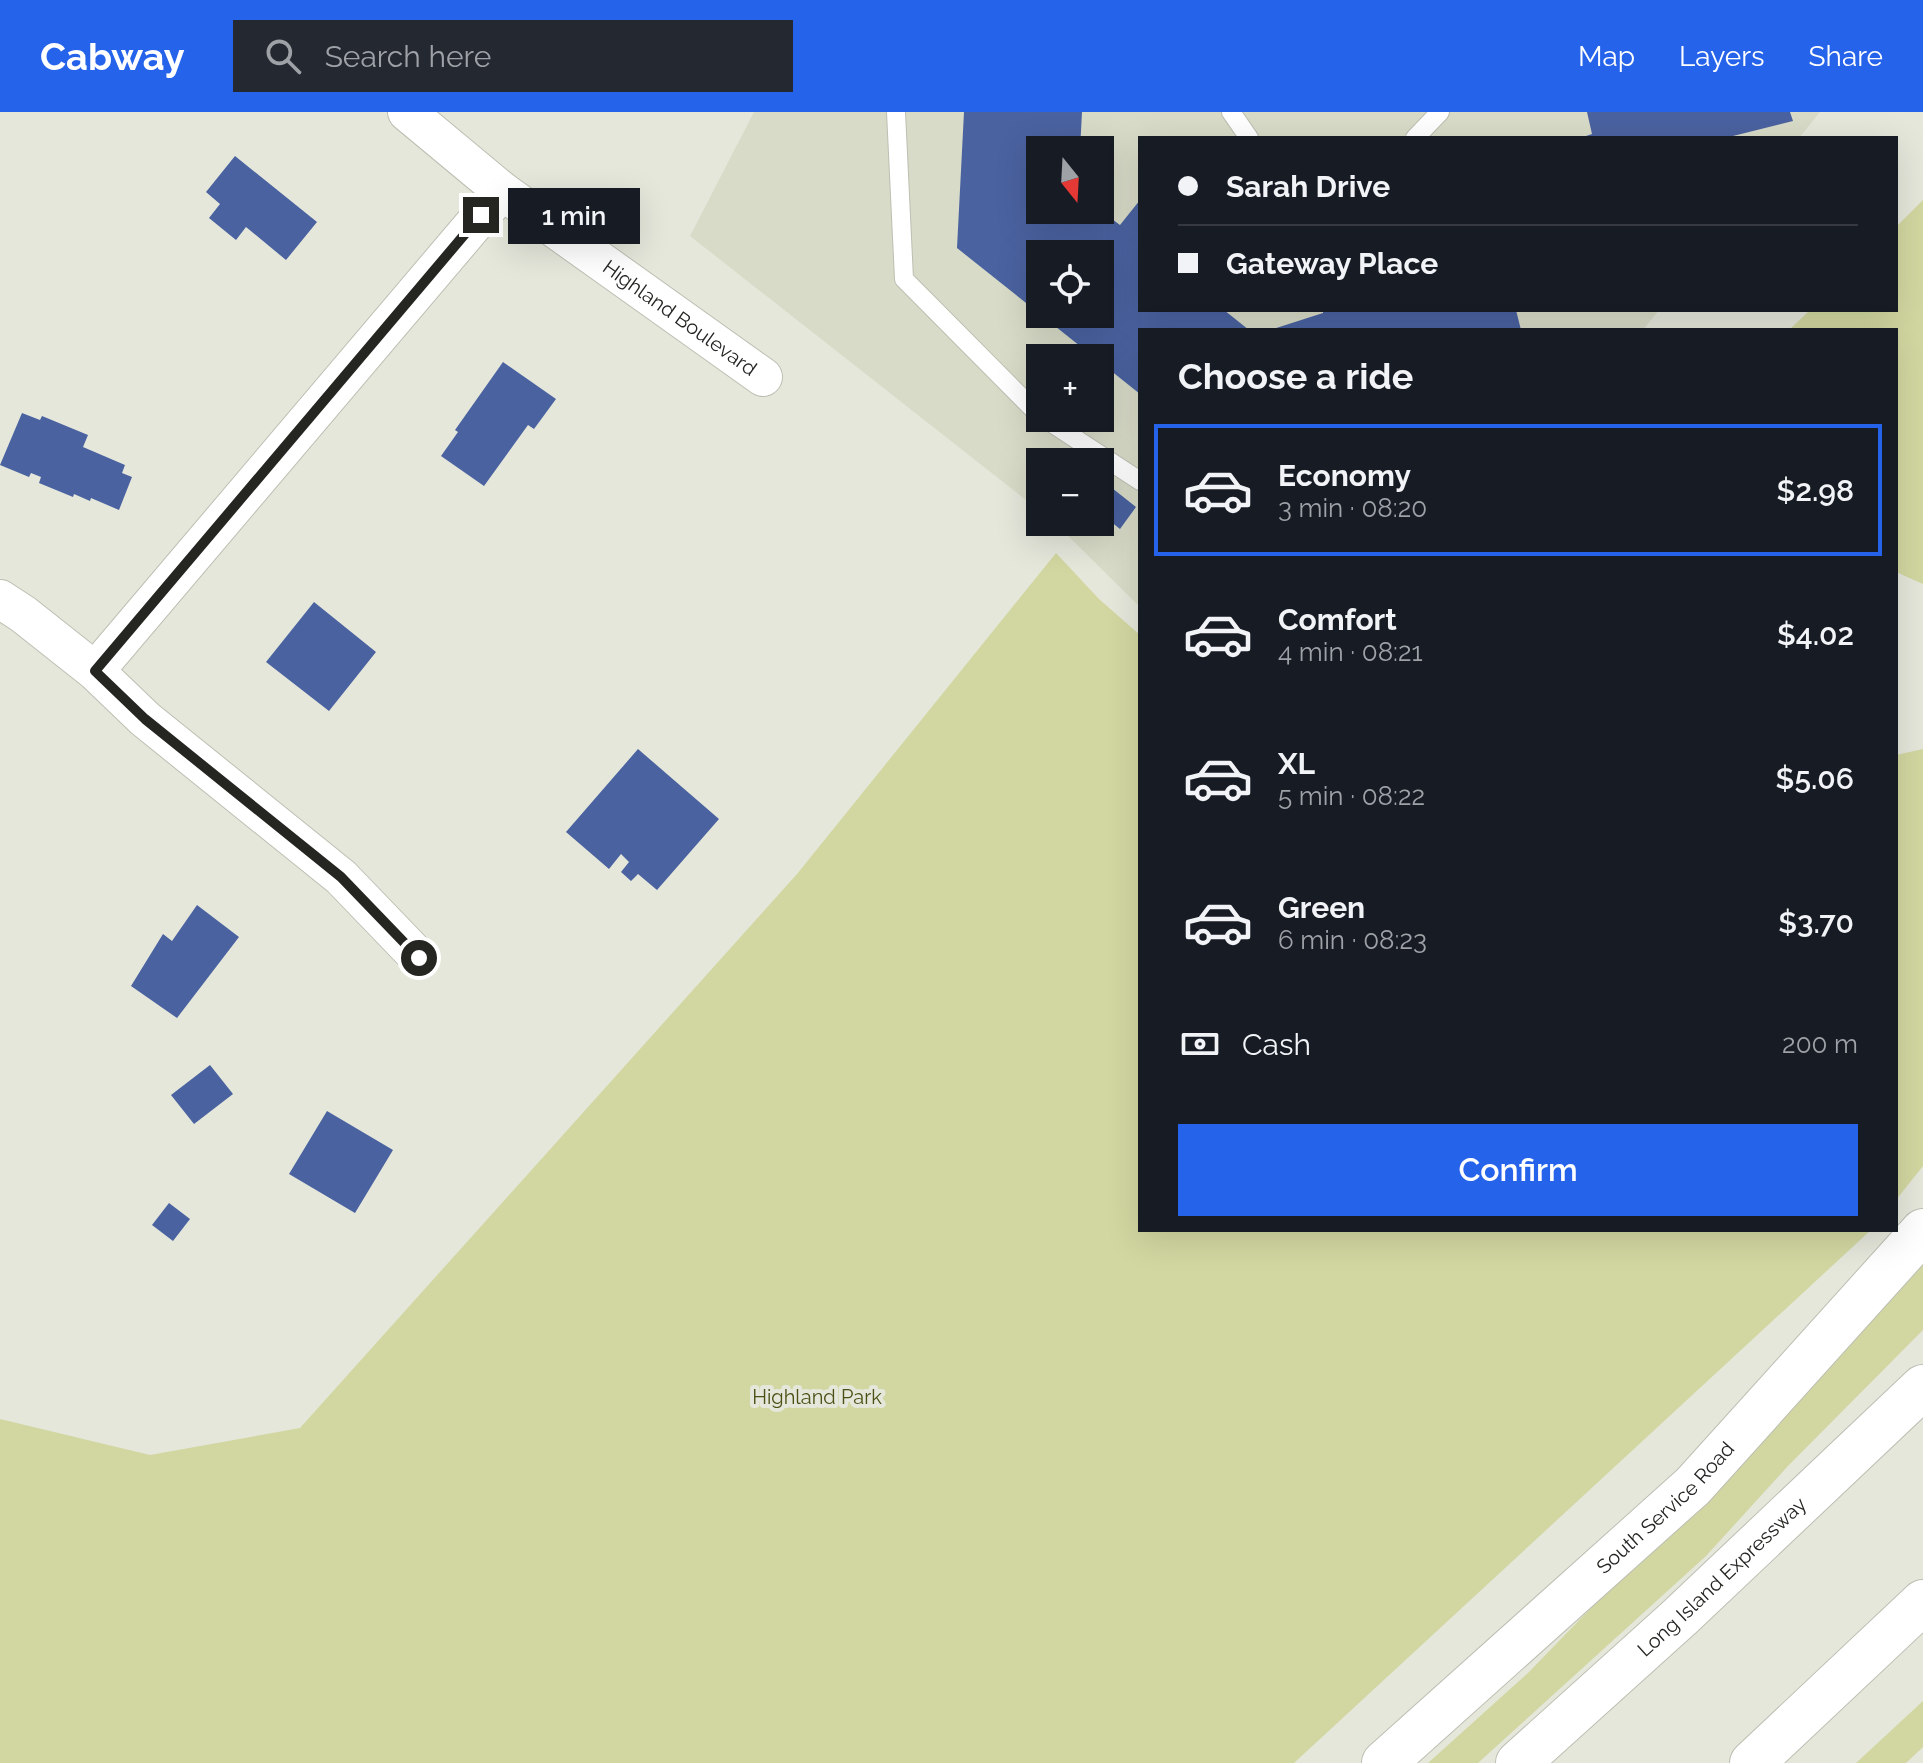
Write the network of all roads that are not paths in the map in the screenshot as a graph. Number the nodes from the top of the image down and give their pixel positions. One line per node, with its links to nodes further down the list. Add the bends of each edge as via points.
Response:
1 (407, 112): 7 (street, Highland Boulevard)
2 (896, 112): 9 (lane, via 904,279)
3 (1231, 112): 5 (lane)
4 (1440, 112): 6 (lane)
5 (1248, 136)
6 (1417, 136)
7 (502, 191): 8 (street, Highland Boulevard); 13 (street)
8 (763, 377)
9 (1026, 401)
10 (1065, 432): 11 (lane)
11 (1138, 480)
12 (0, 599): 13 (street)
13 (95, 671): 14 (street, via 145,719 341,877)
14 (419, 958)
15 (1923, 1231): 18 (main road, South Service Road, via 1693,1486)
16 (1923, 1387): 19 (main road, Long Island Expressway)
17 (1923, 1602): 20 (main road)
18 (1384, 1763)
19 (1518, 1763)
20 (1752, 1763)

